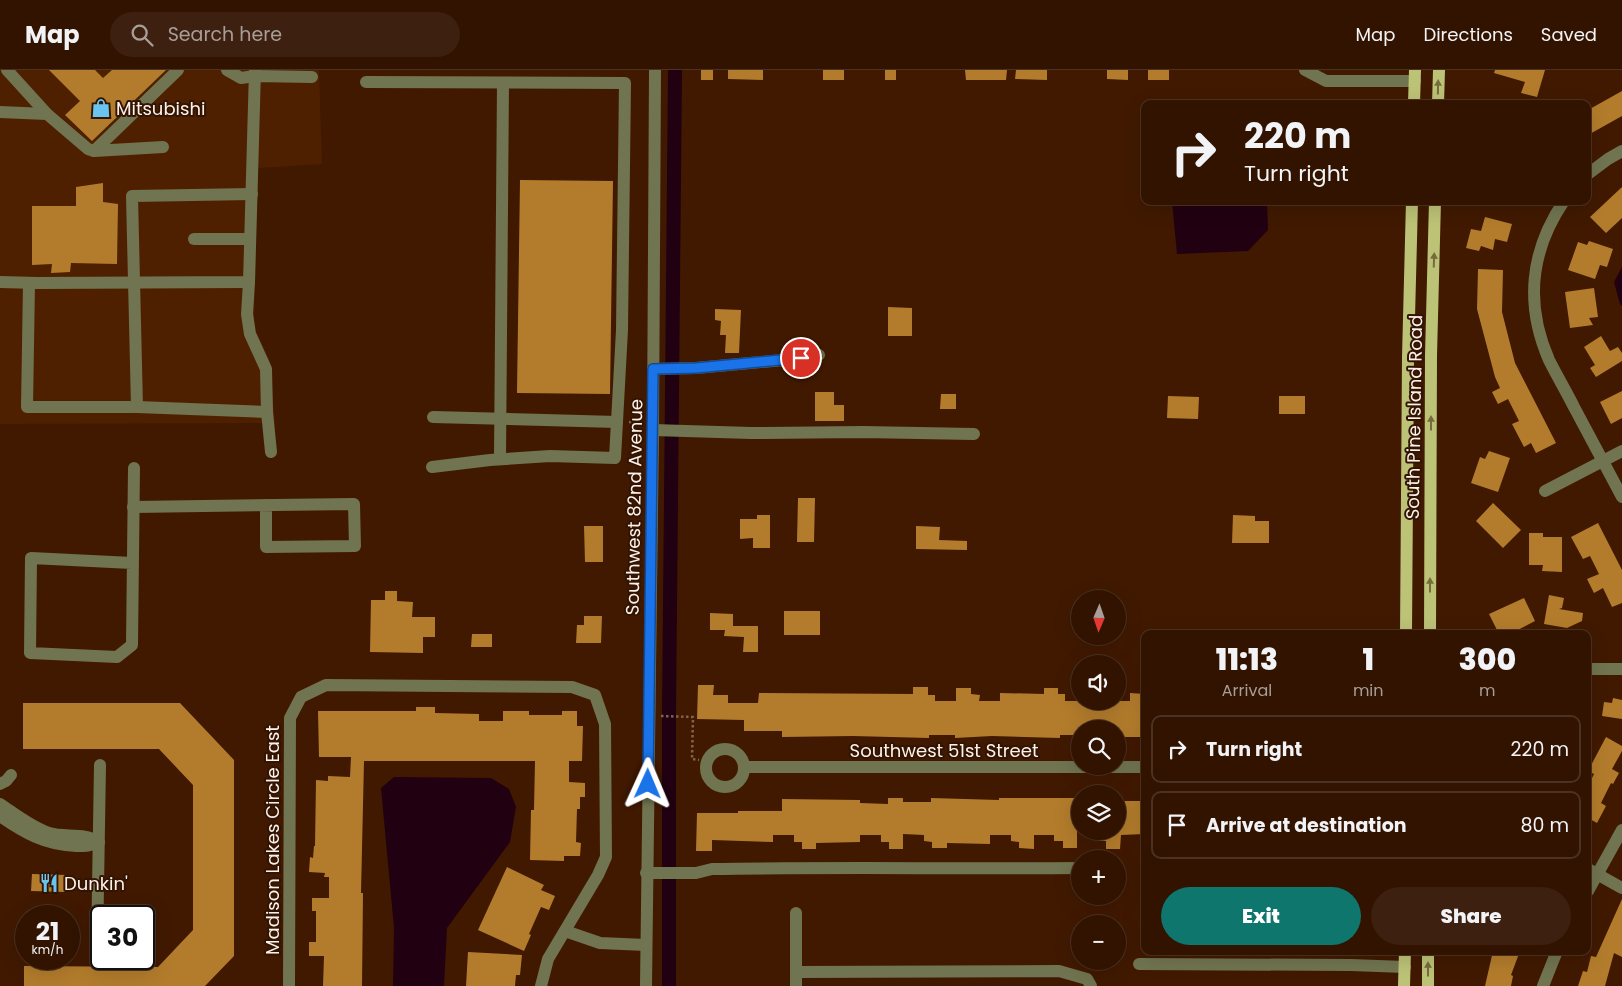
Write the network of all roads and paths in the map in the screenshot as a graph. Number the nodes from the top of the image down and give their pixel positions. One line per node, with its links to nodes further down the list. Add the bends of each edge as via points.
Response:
1 (7, 70): 15 (street)
2 (178, 70): 17 (street)
3 (227, 70): 7 (street, via 241,78)
4 (655, 70): 31 (street, Southwest 82nd Avenue)
5 (1305, 70): 8 (street, via 1326,81)
6 (1439, 70): 13 (main road, one-way to 6)
7 (255, 73): 9 (street); 20 (street)
8 (1415, 76): 12 (main road)
9 (312, 77)
10 (366, 82): 11 (street)
11 (503, 83): 35 (street); 36 (street, via 625,83 622,330)
12 (1414, 100)
13 (1438, 100)
14 (0, 112): 15 (street)
15 (47, 114): 17 (street)
16 (163, 147): 17 (street)
17 (94, 151)
18 (1622, 152): 19 (street)
19 (1591, 172)
20 (252, 194): 25 (street); 29 (street, via 132,196)
21 (1412, 205): 50 (main road, South Pine Island Road)
22 (1435, 205): 51 (main road, South Pine Island Road, one-way to 22)
23 (1561, 205): 42 (street, via 1550,222 1537,257 1536,313 1549,359)
24 (194, 239): 25 (street)
25 (250, 239): 27 (street)
26 (0, 282): 28 (street)
27 (249, 282): 29 (street); 33 (street, via 247,314 250,334 266,369)
28 (29, 283): 29 (street); 32 (street, via 27,407)
29 (135, 283): 32 (street)
30 (819, 355): 31 (street)
31 (653, 369): 37 (street, Southwest 82nd Avenue)
32 (138, 407): 33 (street)
33 (267, 412): 40 (street)
34 (433, 417): 35 (street)
35 (501, 419): 36 (street); 41 (street)
36 (617, 422): 41 (street, via 615,458 550,456)
37 (653, 430): 38 (street); 67 (street, Southwest 82nd Avenue)
38 (974, 434)
39 (1622, 451): 42 (street)
40 (271, 452)
41 (500, 459): 43 (street)
42 (1603, 461): 45 (street); 46 (street)
43 (432, 467)
44 (134, 468): 48 (street)
45 (1545, 491)
46 (1622, 498)
47 (266, 505): 47 (street, via 354,504 355,546 266,547); 48 (street)
48 (133, 506): 49 (street)
49 (132, 563): 49 (street, via 132,645 117,657 30,653 30,558)
50 (1406, 630)
51 (1430, 630)
52 (1591, 669): 53 (street)
53 (1622, 669)
54 (667, 716): 55 (path, via 693,717 692,759)
55 (699, 760)
56 (100, 765): 64 (street)
57 (744, 767): 58 (street, Southwest 51st Street)
58 (1141, 767)
59 (11, 775): 60 (street)
60 (0, 784)
61 (0, 804): 64 (street, via 48,832 91,837)
62 (0, 816): 64 (street, via 46,842 67,846 91,846)
63 (1622, 830): 66 (street)
64 (99, 842): 69 (street)
65 (1071, 868): 67 (street, via 812,867)
66 (1592, 871): 68 (street)
67 (646, 873): 72 (street, Southwest 82nd Avenue)
68 (1622, 888)
69 (98, 905)
70 (796, 913): 78 (street)
71 (566, 931): 72 (street, via 600,943); 79 (street, Madison Lakes Circle East, via 606,857 605,724 595,695 572,687 326,685 301,697 290,718); 80 (street, via 548,960)
72 (646, 945): 81 (street, Southwest 82nd Avenue)
73 (1405, 955): 77 (main road)
74 (1428, 955): 85 (main road, one-way to 74)
75 (1555, 955): 86 (street)
76 (1138, 964): 77 (street)
77 (1404, 967): 84 (main road)
78 (796, 972): 82 (street); 83 (street, via 1060,972 1087,978)
79 (289, 986)
80 (542, 986)
81 (646, 986)
82 (796, 986)
83 (1091, 986)
84 (1404, 986)
85 (1428, 986)
86 (1543, 986)

